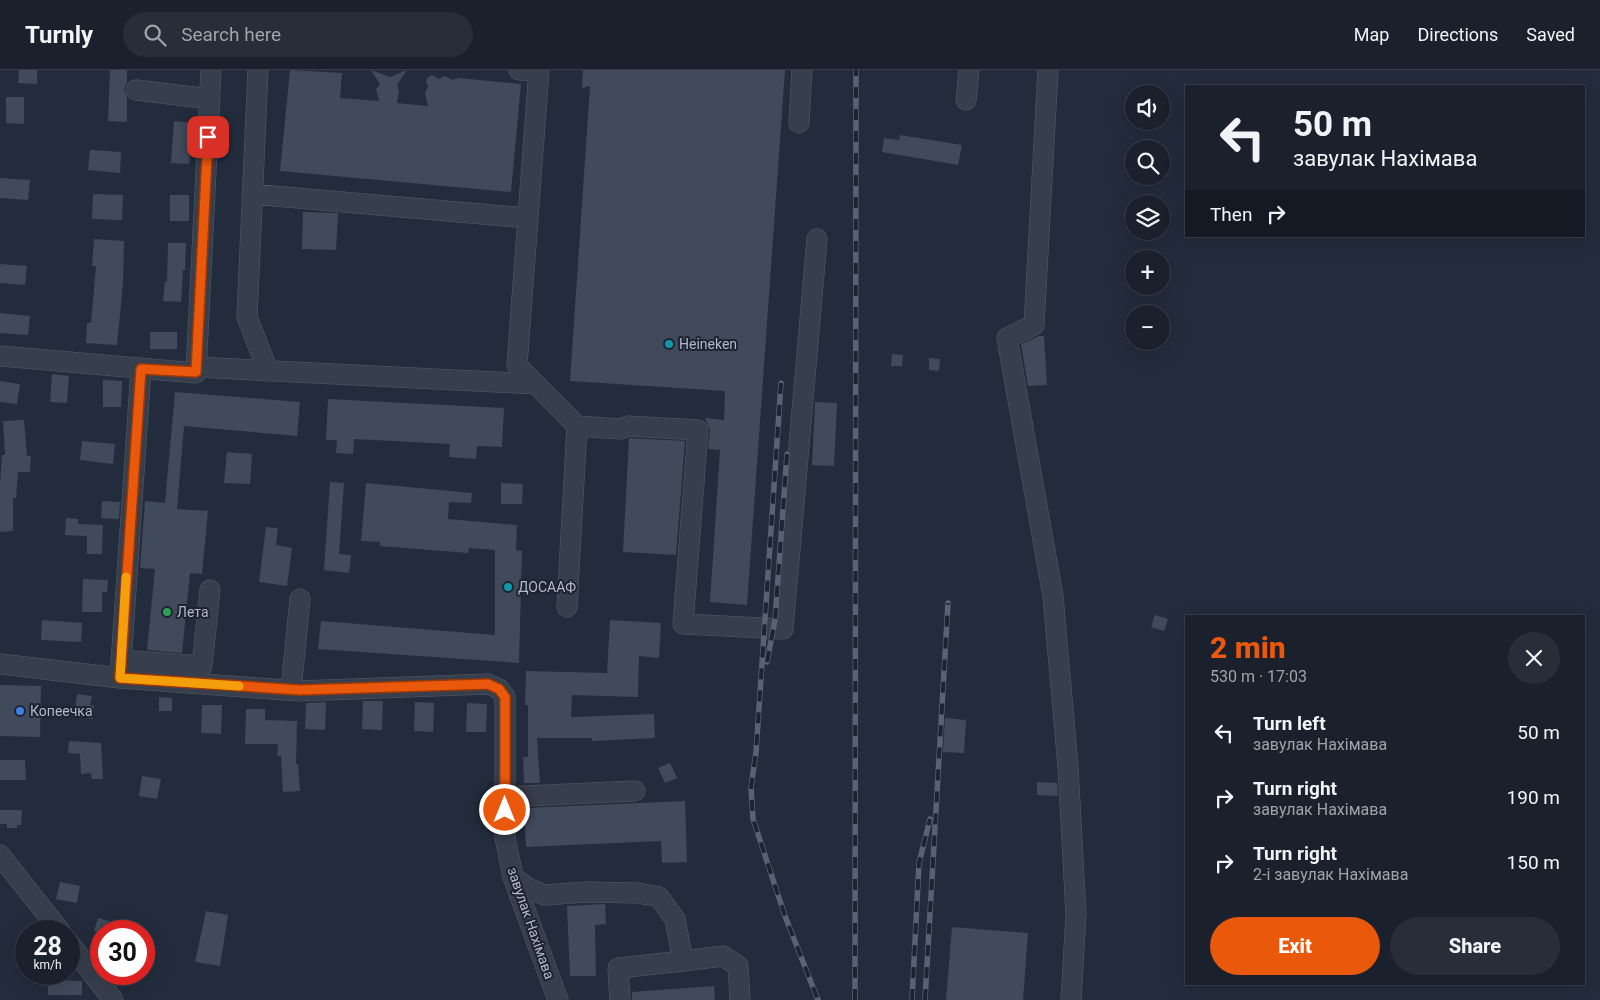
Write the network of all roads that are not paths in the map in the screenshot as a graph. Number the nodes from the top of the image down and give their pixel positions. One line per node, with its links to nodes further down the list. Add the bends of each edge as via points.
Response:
1 (211, 70): 9 (street)
2 (258, 70): 12 (street)
3 (519, 70): 4 (street)
4 (539, 70): 13 (street)
5 (802, 70): 11 (street)
6 (969, 70): 10 (street)
7 (1048, 70): 38 (street, via 1034,325 1007,338 1053,596 1068,767 1076,914)
8 (136, 90): 9 (street)
9 (210, 99): 17 (street)
10 (966, 100)
11 (799, 123)
12 (252, 194): 13 (street); 18 (street, via 247,317)
13 (528, 218): 19 (street, via 517,365)
14 (817, 240): 20 (street, via 783,629 683,624 698,430 628,426 620,430)
15 (0, 356): 16 (street)
16 (141, 369): 17 (street); 25 (street)
17 (196, 370): 18 (street)
18 (268, 371): 19 (street)
19 (536, 384): 20 (street)
20 (577, 426): 23 (street)
21 (210, 590): 25 (street, via 202,666)
22 (300, 600): 26 (street)
23 (567, 607)
24 (0, 664): 25 (street, завулак Нахімава)
25 (120, 669): 26 (street, завулак Нахімава)
26 (291, 690): 28 (street, завулак Нахімава, via 488,684 499,689 505,697)
27 (635, 791): 28 (street)
28 (505, 797): 30 (street, завулак Нахімава, via 505,837)
29 (0, 855): 31 (street)
30 (513, 877): 33 (street, via 545,895 586,892 638,893 659,897 675,919); 35 (street, завулак Нахімава)
31 (51, 920)
32 (80, 957): 34 (street)
33 (683, 961): 36 (street, via 618,968); 37 (street, via 723,956 738,966)
34 (113, 1000)
35 (558, 1000)
36 (620, 1000)
37 (740, 1000)
38 (1071, 1000)

